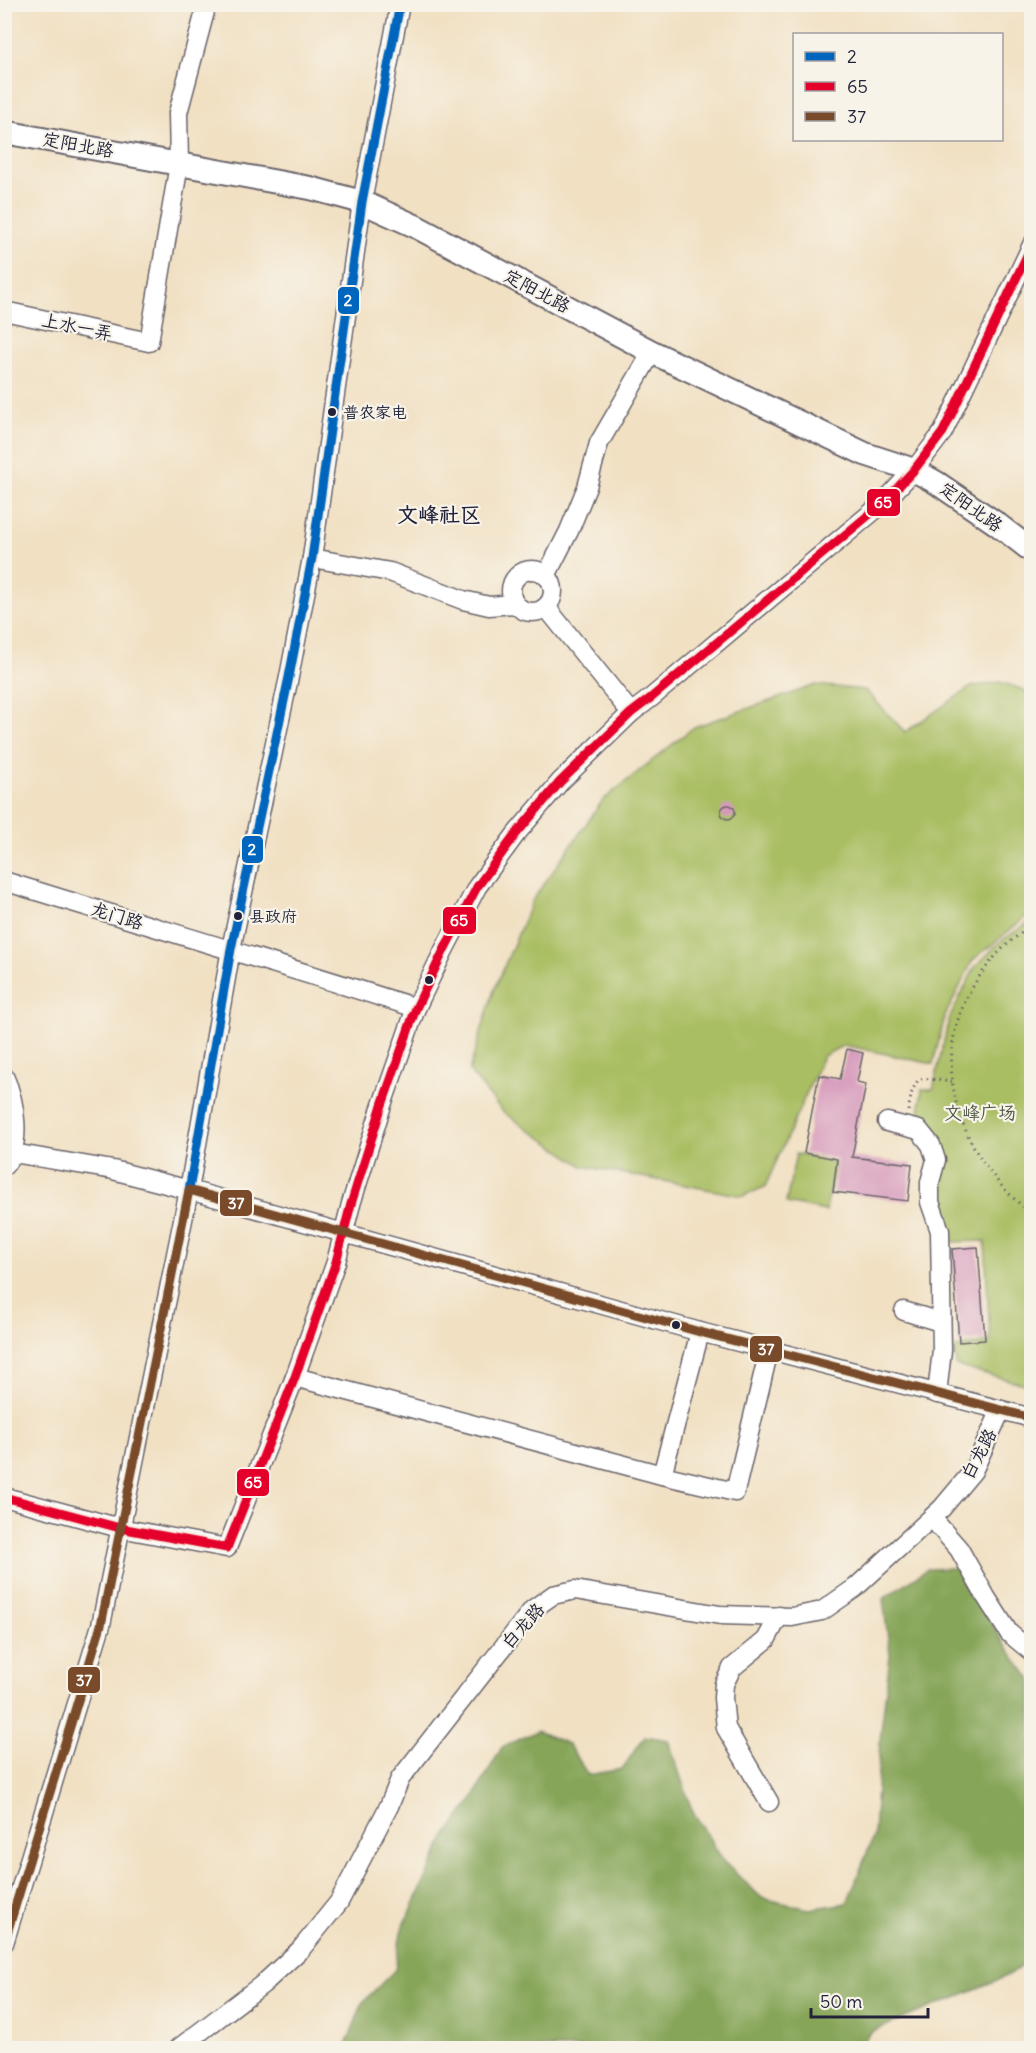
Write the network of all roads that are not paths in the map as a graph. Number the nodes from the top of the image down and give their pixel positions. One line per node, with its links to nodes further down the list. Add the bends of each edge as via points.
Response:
1 (207, 4): 4 (street, via 178,113)
2 (400, 4): 5 (street)
3 (4, 132): 4 (main road, 定阳北路)
4 (179, 164): 5 (main road, 定阳北路, via 310,188); 7 (street, 上水一弄, via 148,342)
5 (362, 202): 8 (main road, 定阳北路, via 415,225); 11 (street)
6 (1032, 245): 9 (street, via 943,432)
7 (4, 311)
8 (652, 352): 9 (main road, 定阳北路, via 865,454); 12 (street, via 599,443 587,487)
9 (914, 470): 10 (main road, 定阳北路); 15 (street, via 884,503)
10 (1032, 551)
11 (312, 558): 13 (street, via 390,572 489,606); 17 (street)
12 (546, 576): 13 (street, via 534,570 520,573 511,591); 14 (street, via 553,588)
13 (515, 604): 14 (street, via 533,612)
14 (546, 607): 15 (street)
15 (631, 713): 18 (street, via 560,782 497,860 472,897)
16 (4, 881): 17 (street, 龙门路)
17 (231, 949): 18 (street, 龙门路); 22 (street)
18 (416, 1008): 23 (street)
19 (4, 1076): 21 (street, via 15,1119)
20 (896, 1124): 25 (street, via 919,1130 931,1145 936,1160 930,1203 940,1231)
21 (9, 1160): 22 (street, via 113,1170)
22 (189, 1190): 23 (street); 35 (street)
23 (344, 1233): 26 (street); 28 (street)
24 (904, 1311): 25 (street)
25 (940, 1322): 29 (street, via 942,1350)
26 (700, 1332): 27 (street); 32 (street)
27 (769, 1350): 29 (street); 32 (street, via 735,1492)
28 (295, 1377): 32 (street); 35 (street, via 227,1548)
29 (937, 1394): 30 (street)
30 (1001, 1410): 31 (street); 34 (street, 白龙路, via 973,1471)
31 (1032, 1418)
32 (662, 1475)
33 (4, 1497): 35 (street)
34 (932, 1518): 36 (street, 白龙路, via 855,1588 822,1611); 37 (street, via 959,1549 1009,1633)
35 (120, 1528): 39 (street, via 101,1625)
36 (779, 1616): 38 (street, via 766,1640 732,1668 724,1684 723,1698 726,1728); 41 (street, 白龙路, via 720,1615 575,1590 553,1595 533,1609 400,1779 339,1902 301,1949 264,1984)
37 (1032, 1652)
38 (770, 1802)
39 (11, 1898): 40 (street)
40 (4, 1942)
41 (178, 2049)

